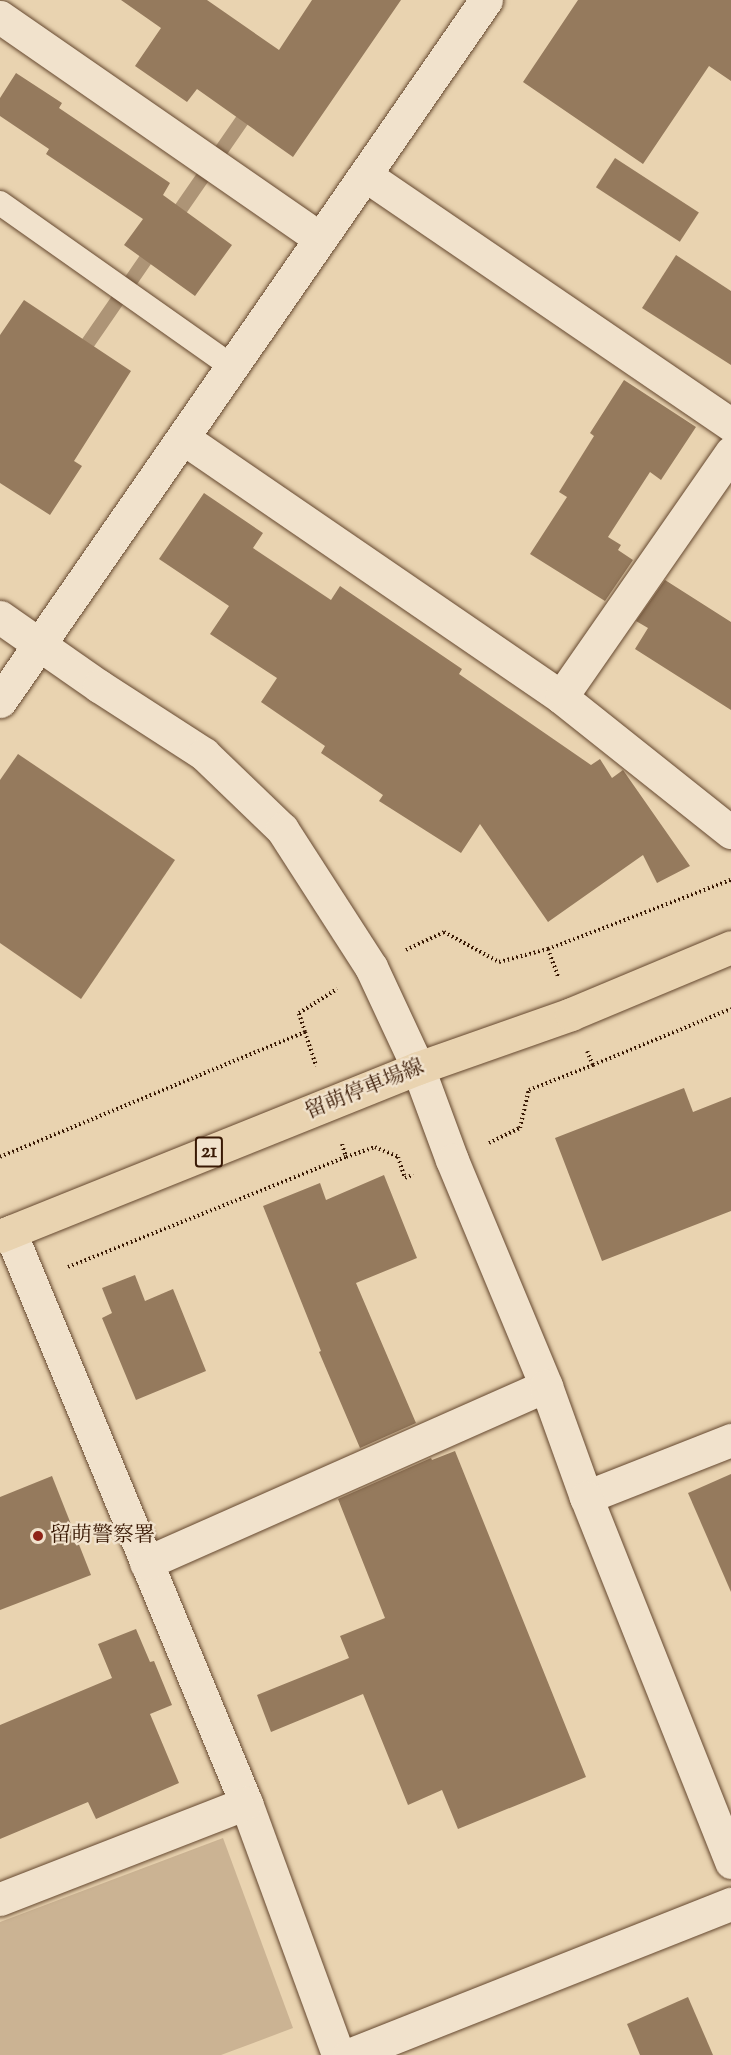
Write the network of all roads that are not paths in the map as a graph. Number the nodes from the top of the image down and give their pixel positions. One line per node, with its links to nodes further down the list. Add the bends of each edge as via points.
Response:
1 (486, 0): 3 (street)
2 (0, 17): 5 (street)
3 (365, 175): 5 (street); 7 (street)
4 (0, 203): 6 (lane)
5 (319, 238): 6 (street)
6 (231, 366): 8 (street)
7 (731, 425)
8 (183, 438): 11 (street); 12 (street)
9 (731, 452): 12 (street)
10 (0, 616): 11 (street)
11 (40, 644): 13 (street); 16 (street, via 204,754 282,829 371,967)
12 (561, 697): 14 (street)
13 (0, 701)
14 (731, 832)
15 (731, 947): 16 (main road, 留萌停車場線 / 21, via 571,1014)
16 (417, 1068): 17 (main road, 留萌停車場線 / 21); 18 (street)
17 (5, 1234): 21 (street)
18 (546, 1386): 20 (street); 21 (street)
19 (731, 1440): 20 (street)
20 (586, 1497): 23 (street)
21 (146, 1563): 22 (street)
22 (246, 1803): 24 (street); 26 (street)
23 (731, 1862)
24 (0, 1899)
25 (731, 1905): 27 (street)
26 (338, 2055)
27 (349, 2055)

